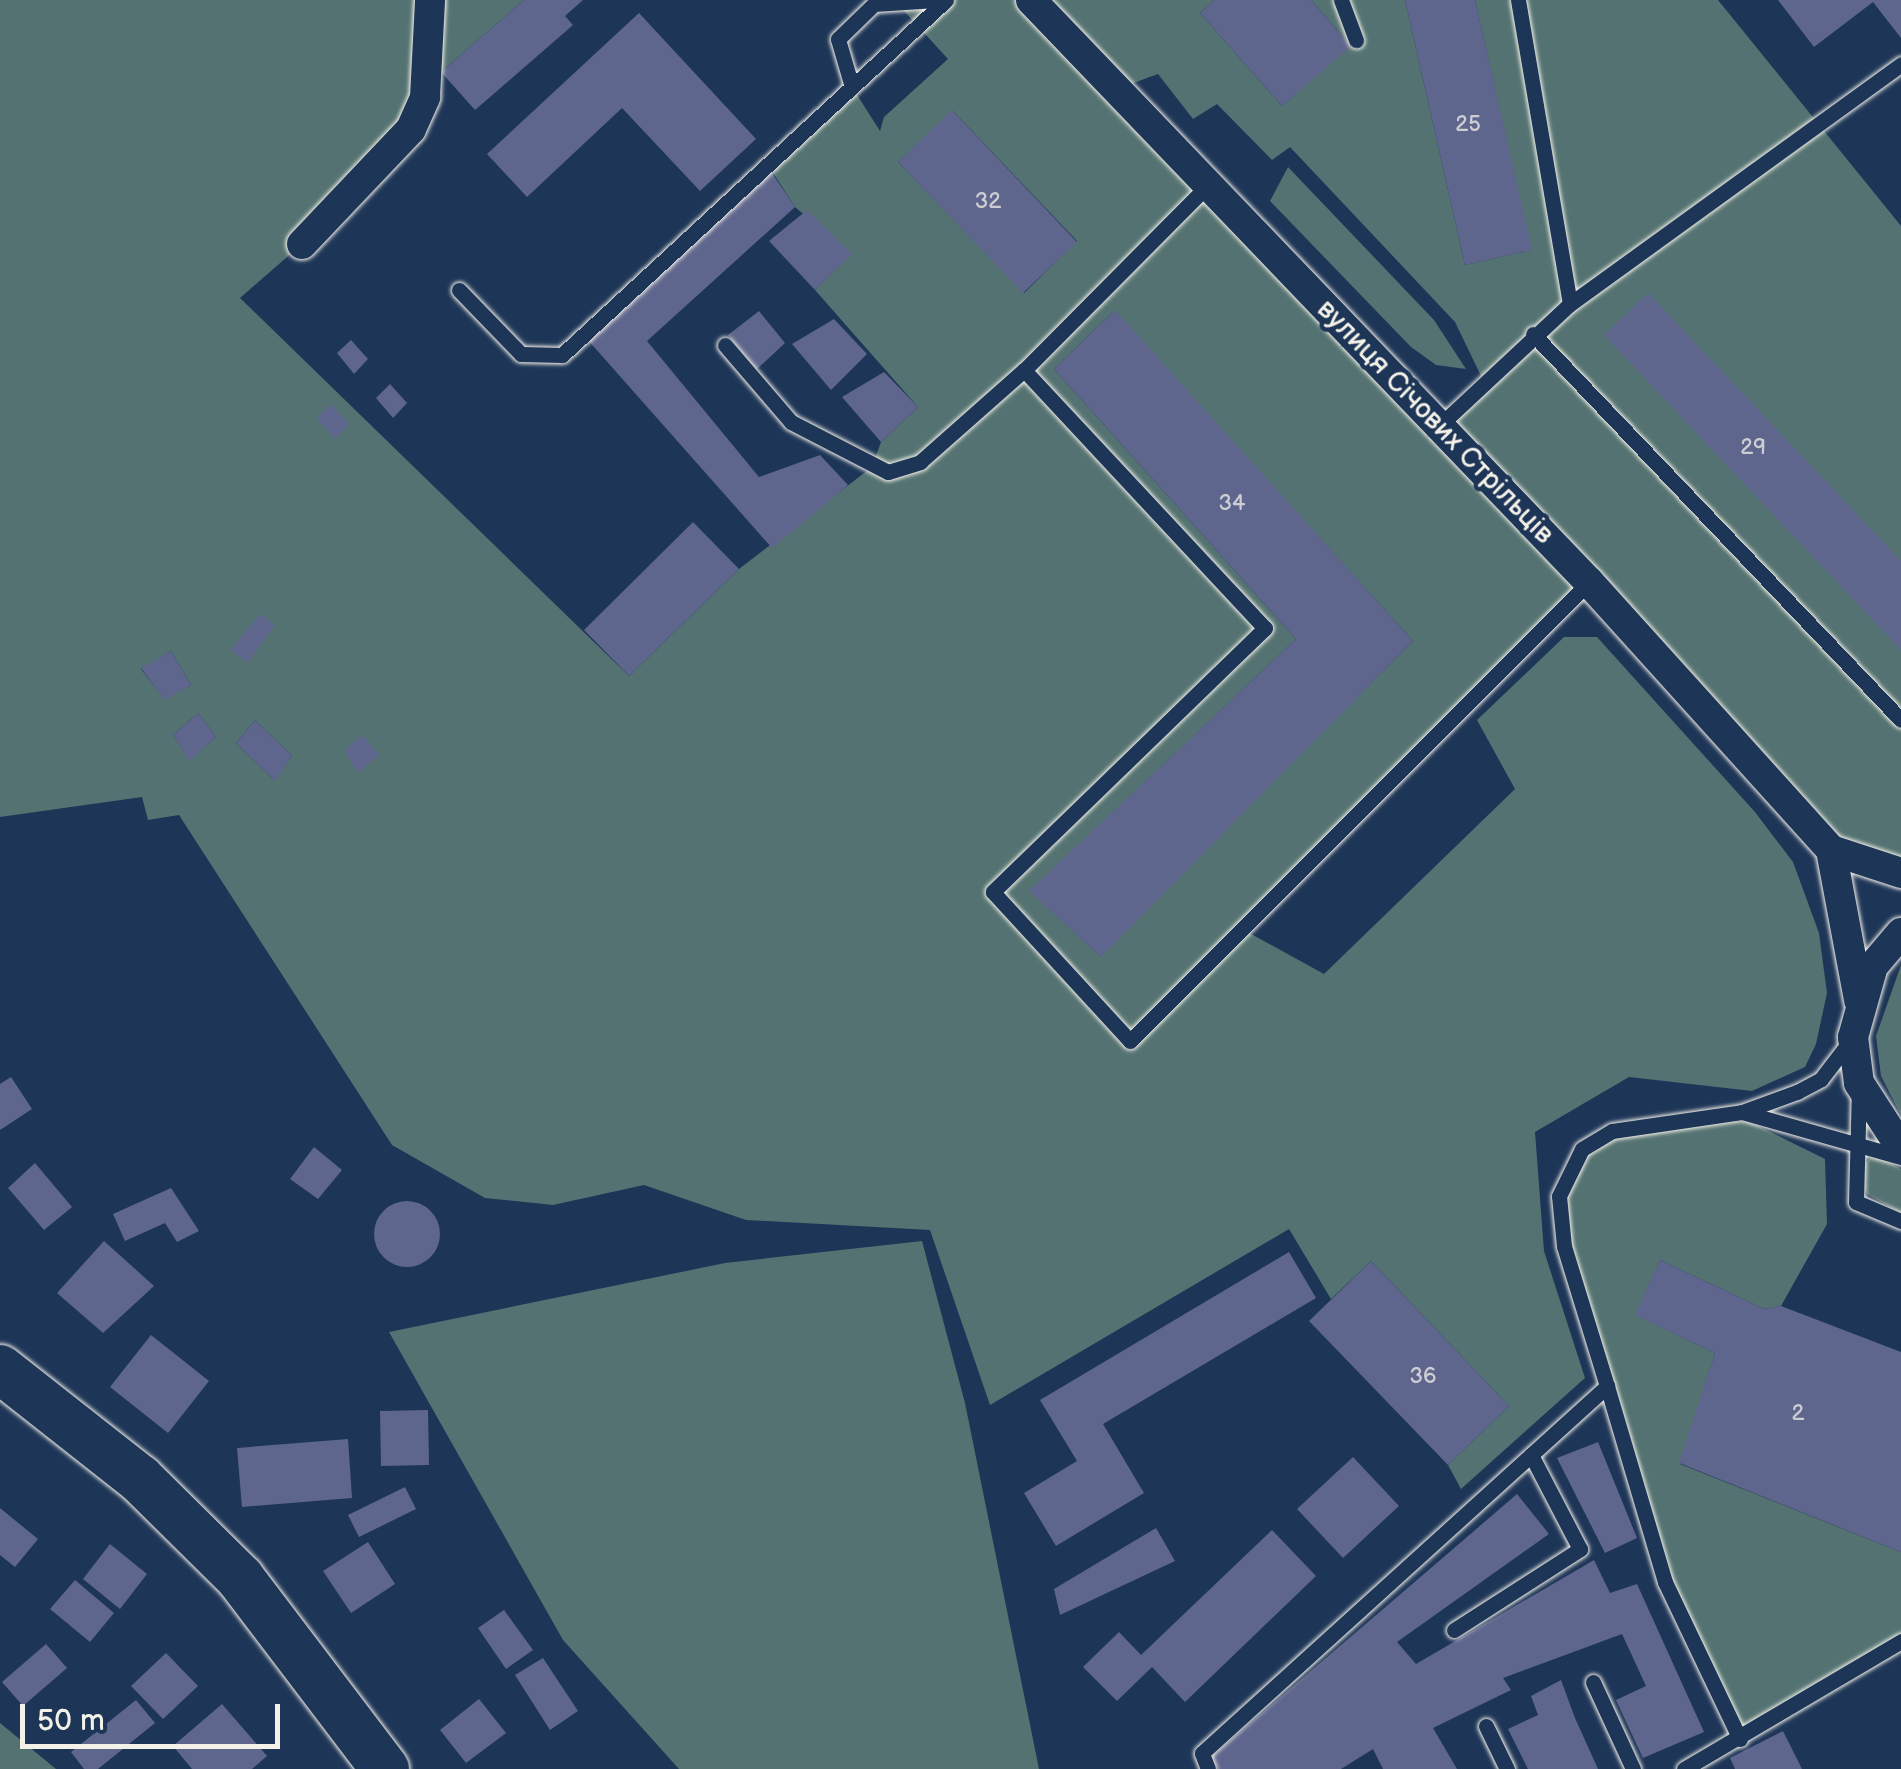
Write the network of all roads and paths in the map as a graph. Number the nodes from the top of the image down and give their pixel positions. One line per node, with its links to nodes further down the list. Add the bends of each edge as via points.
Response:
1 (430, 0): 11 (street, via 425,97 411,129)
2 (936, 0): 9 (lane, via 874,4 838,39)
3 (946, 0): 9 (lane)
4 (1031, 0): 10 (street, вулиця Січових Стрільців)
5 (1341, 0): 7 (lane)
6 (1518, 0): 13 (lane)
7 (1356, 40)
8 (1901, 64): 13 (lane)
9 (852, 87): 12 (lane, via 562,355 521,354)
10 (1208, 185): 16 (lane); 17 (street, вулиця Січових Стрільців)
11 (302, 244)
12 (459, 290)
13 (1570, 304): 14 (lane)
14 (1533, 334): 17 (lane); 19 (lane)
15 (725, 345): 16 (lane, via 791,422 888,472 920,462)
16 (1024, 370): 18 (lane, via 1266,628 993,892 1130,1041)
17 (1439, 426): 18 (street, вулиця Січових Стрільців)
18 (1589, 582): 20 (street, вулиця Січових Стрільців)
19 (1901, 720)
20 (1831, 850): 21 (street, вулиця Січових Стрільців); 23 (street)
21 (1901, 873)
22 (1901, 933): 23 (street)
23 (1859, 1000): 24 (street)
24 (1853, 1037): 25 (street); 26 (lane, via 1821,1079)
25 (1859, 1083): 27 (lane); 28 (street)
26 (1742, 1112): 27 (lane); 32 (lane, via 1612,1131 1582,1148 1565,1174 1564,1246)
27 (1852, 1144): 29 (lane); 30 (lane, via 1856,1202)
28 (1901, 1148)
29 (1901, 1157)
30 (1901, 1221)
31 (0, 1370): 40 (main road, via 140,1479 240,1578)
32 (1607, 1386): 33 (lane); 38 (lane, via 1664,1582)
33 (1532, 1455): 34 (lane, via 1580,1549); 41 (lane, via 1202,1753)
34 (1454, 1630)
35 (1901, 1641): 38 (lane)
36 (1593, 1682): 43 (lane)
37 (1486, 1726): 42 (lane)
38 (1740, 1739): 39 (lane)
39 (1710, 1763): 44 (lane)
40 (385, 1769)
41 (1208, 1769)
42 (1506, 1769)
43 (1633, 1769)
44 (1684, 1769)

